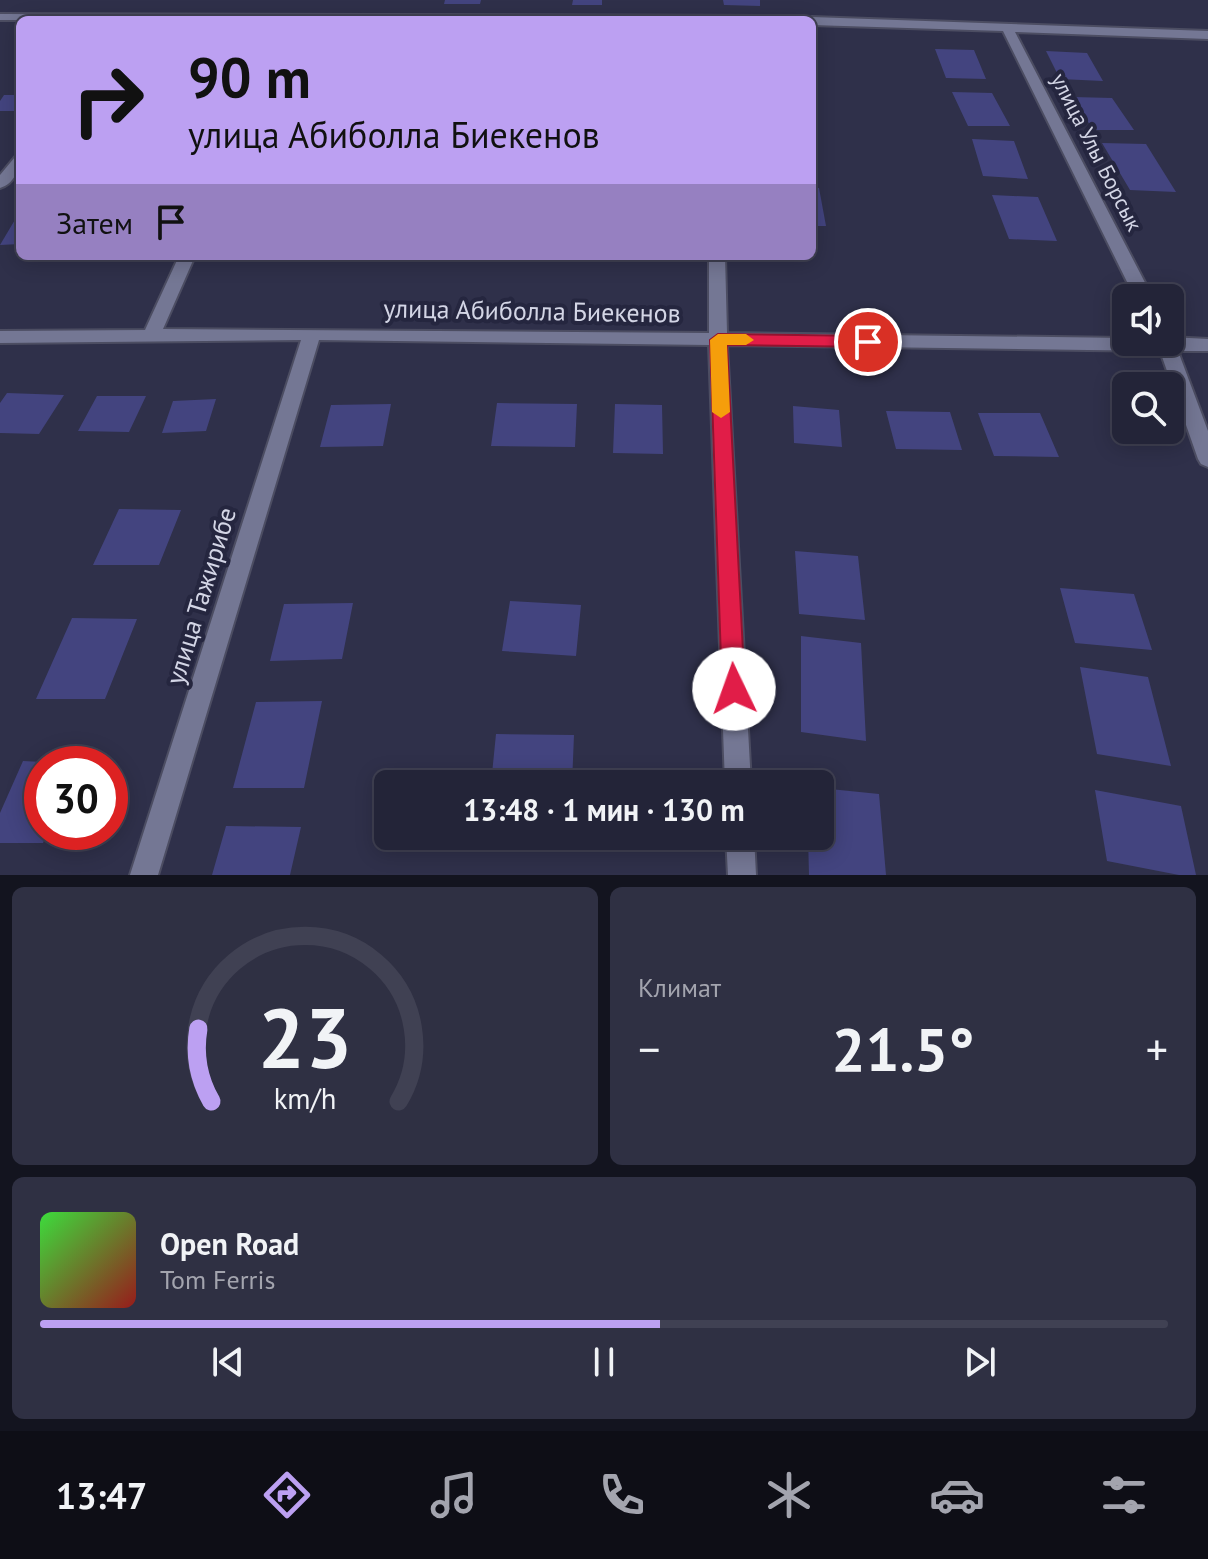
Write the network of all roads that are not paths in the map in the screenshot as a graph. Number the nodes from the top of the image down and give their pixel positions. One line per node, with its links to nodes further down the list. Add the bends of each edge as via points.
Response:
1 (816, 21): 2 (street)
2 (1007, 28): 3 (street); 8 (street, улица Улы Борсык)
3 (1208, 35)
4 (16, 165): 5 (street)
5 (0, 184)
6 (185, 260): 10 (street)
7 (717, 260): 12 (street)
8 (1137, 284)
9 (312, 334): 10 (street, улица Абиболла Биекенов); 12 (street, улица Абиболла Биекенов); 20 (street, улица Тажирибе)
10 (152, 335): 11 (street, улица Абиболла Биекенов)
11 (0, 337)
12 (718, 340): 13 (street, улица Абиболла Биекенов); 18 (street)
13 (1112, 344)
14 (1184, 344): 15 (street, улица Абиболла Биекенов)
15 (1208, 345)
16 (1171, 356): 17 (street)
17 (1208, 459)
18 (737, 770)
19 (741, 850): 21 (street)
20 (144, 875)
21 (742, 875)

